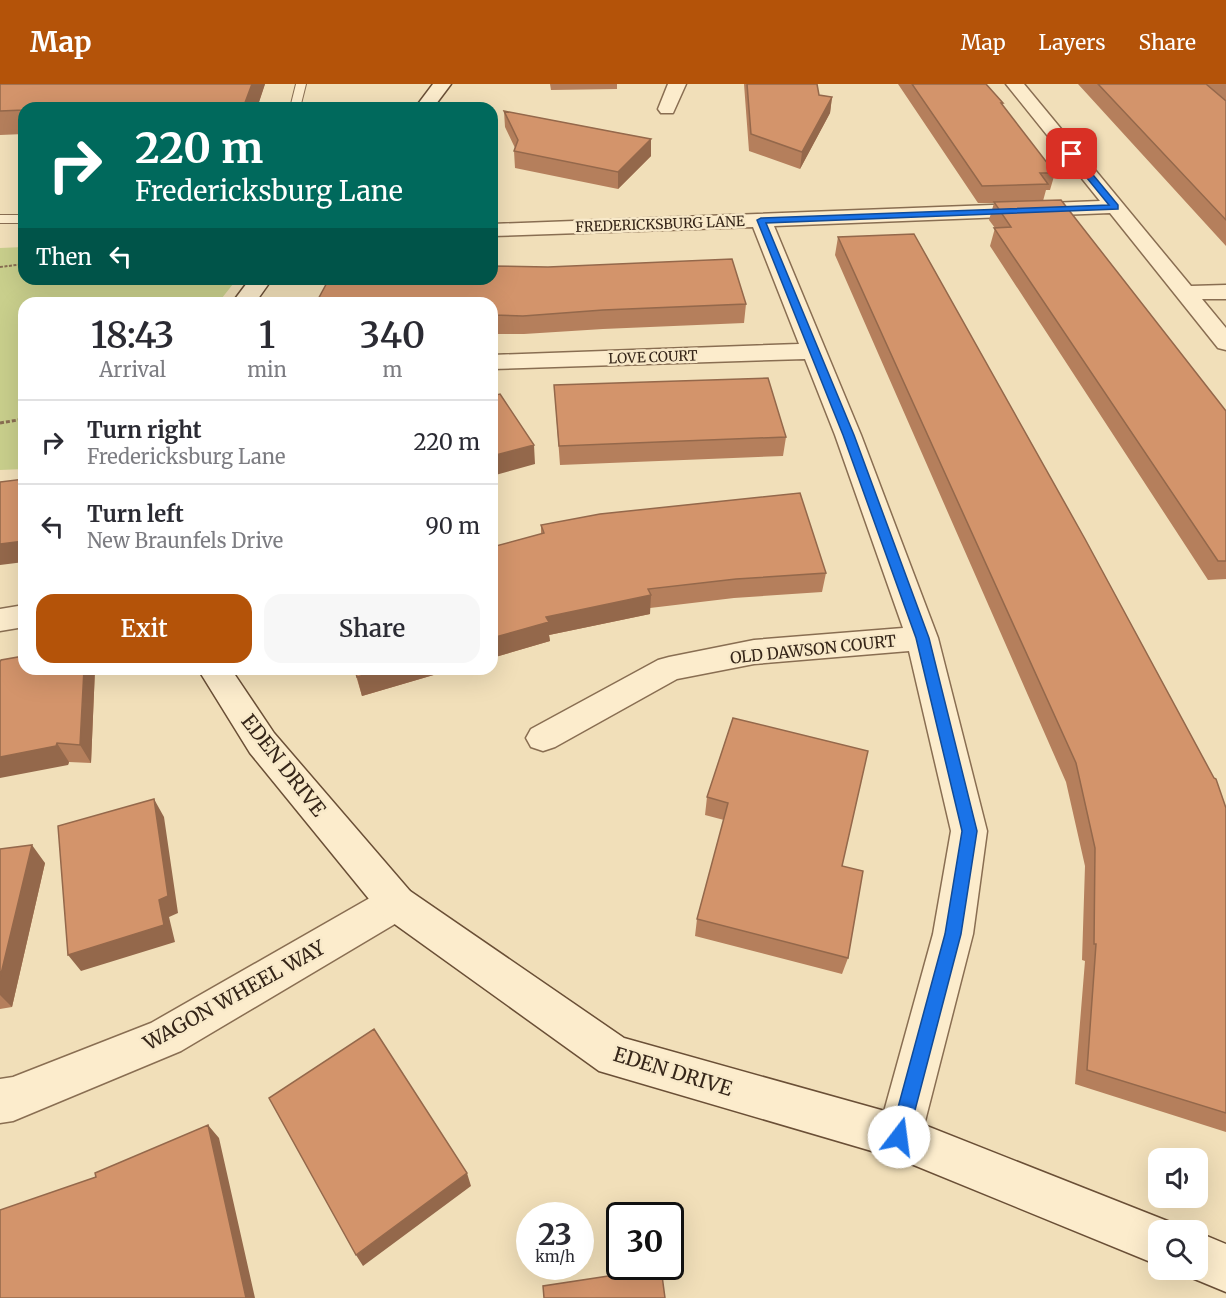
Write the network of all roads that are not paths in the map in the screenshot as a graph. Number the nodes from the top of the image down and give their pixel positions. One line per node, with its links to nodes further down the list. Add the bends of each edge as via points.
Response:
1 (301, 84): 5 (lane)
2 (442, 84): 6 (street)
3 (677, 84): 7 (street)
4 (1015, 84): 8 (street)
5 (296, 102)
6 (428, 102)
7 (667, 109)
8 (1115, 207): 11 (street, FREDERICKSBURG LANE); 14 (street)
9 (0, 219): 10 (lane)
10 (18, 219)
11 (761, 220): 12 (street, FREDERICKSBURG LANE); 16 (street)
12 (498, 230)
13 (1226, 292): 14 (street)
14 (1186, 293): 15 (street)
15 (1226, 343)
16 (814, 351): 17 (street, LOVE COURT); 20 (street)
17 (498, 362)
18 (18, 617): 19 (street)
19 (0, 620)
20 (922, 638): 22 (street, OLD DAWSON COURT, via 754,652 669,669); 25 (street, via 969,831 953,934)
21 (218, 675): 23 (street, EDEN DRIVE, via 262,743)
22 (543, 738)
23 (396, 903): 24 (street, WAGON WHEEL WAY, via 166,1037); 25 (street, EDEN DRIVE, via 614,1056)
24 (0, 1101)
25 (899, 1137): 26 (street, EDEN DRIVE)
26 (1148, 1237)
27 (1208, 1261): 28 (street)
28 (1226, 1268)

